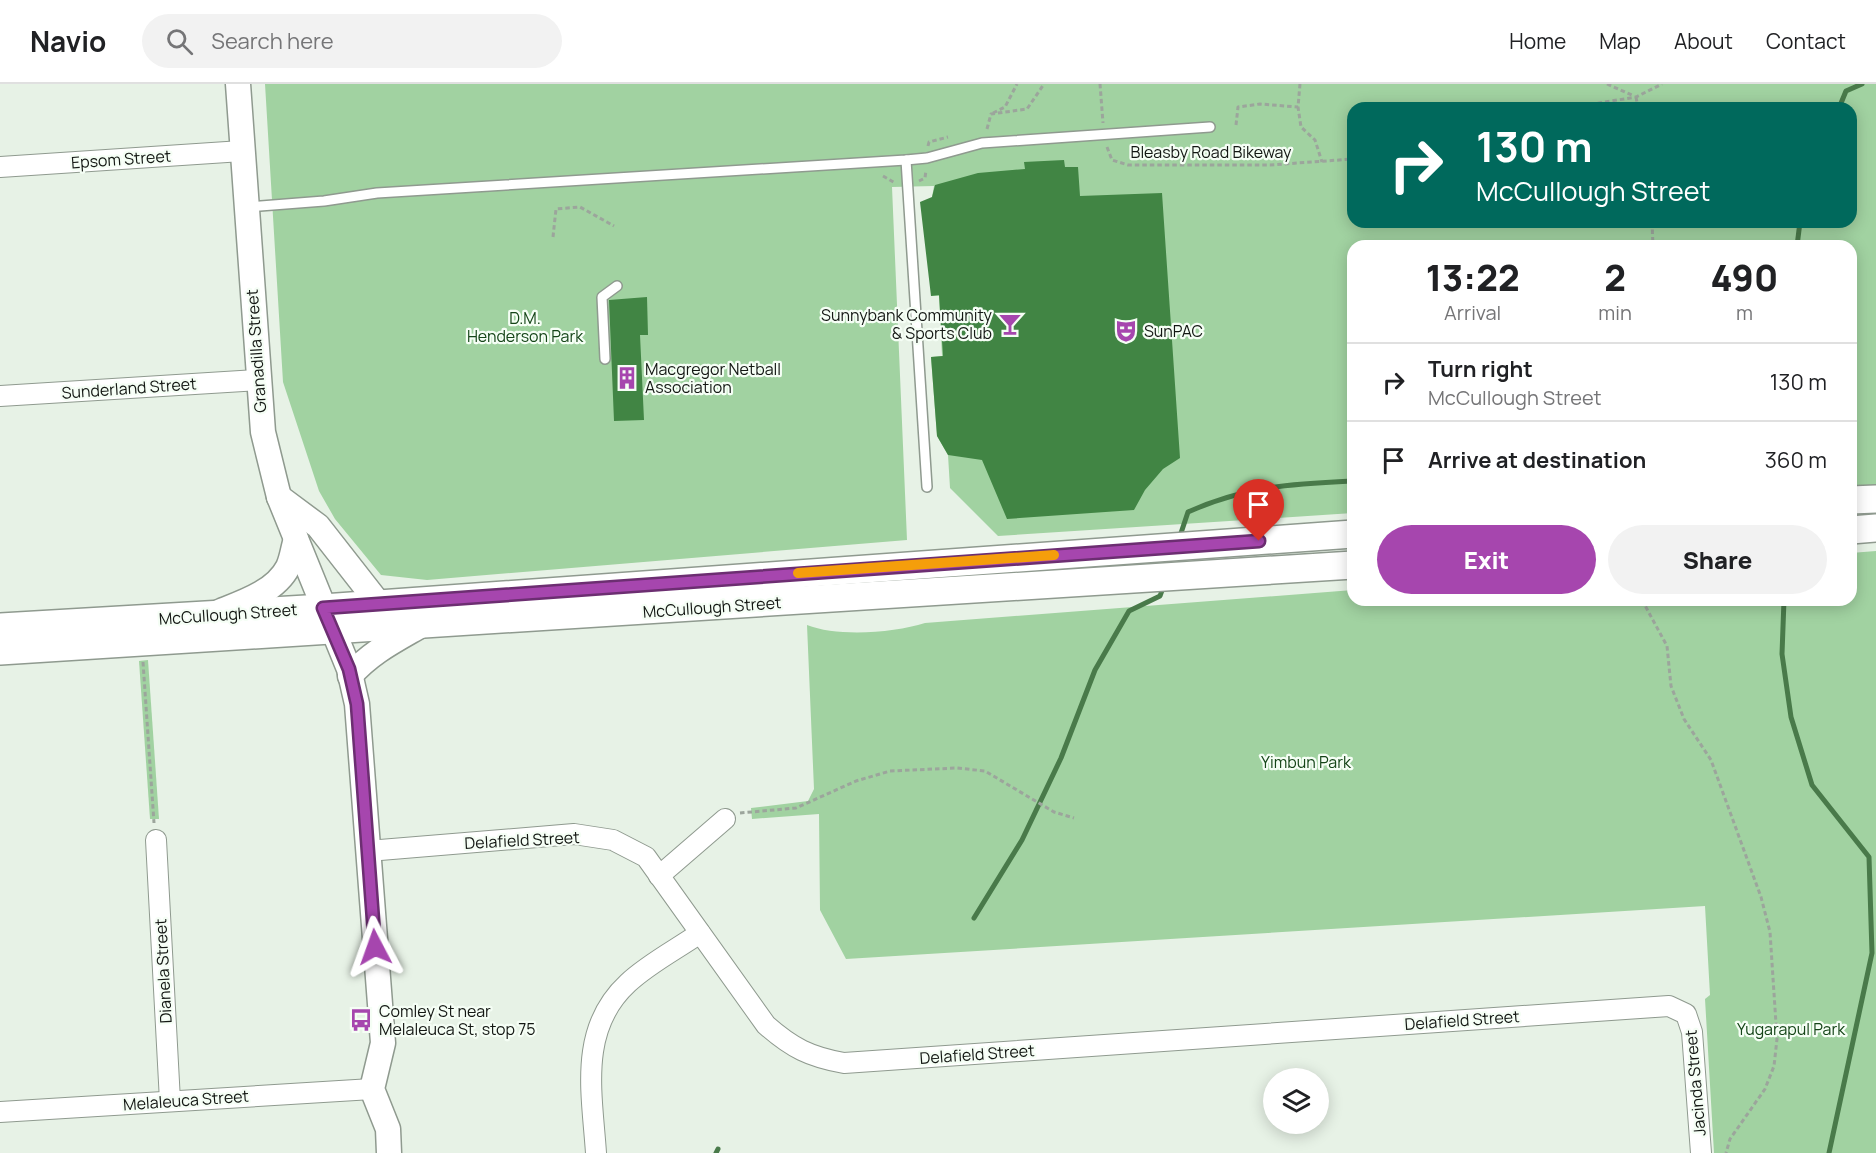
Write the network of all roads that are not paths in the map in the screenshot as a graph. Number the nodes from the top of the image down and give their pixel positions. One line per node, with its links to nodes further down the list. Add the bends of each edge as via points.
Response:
1 (238, 84): 3 (street, Granadilla Street)
2 (1210, 126): 4 (lane, via 982,142)
3 (242, 151): 5 (street, Epsom Street); 6 (street, Granadilla Street)
4 (906, 160): 6 (lane, via 377,193); 11 (lane)
5 (0, 167)
6 (245, 207): 9 (street, Granadilla Street)
7 (617, 286): 8 (lane, via 602,297)
8 (605, 359)
9 (258, 380): 10 (street, Sunderland Street); 12 (street, Granadilla Street, via 263,432)
10 (0, 396)
11 (927, 488)
12 (279, 497): 18 (street, Granadilla Street); 21 (street, via 318,526)
13 (1876, 499): 14 (main road)
14 (1857, 500)
15 (1876, 528): 16 (main road)
16 (1857, 530)
17 (1347, 534): 20 (main road, McCullough Street, via 1177,546)
18 (296, 539): 22 (street, via 289,567 277,582 249,600); 23 (street, Granadilla Street)
19 (1347, 565): 20 (main road, McCullough Street, via 1167,578)
20 (933, 578): 21 (main road, McCullough Street); 24 (main road, McCullough Street)
21 (379, 604): 23 (main road, McCullough Street)
22 (212, 615): 23 (main road, McCullough Street); 25 (main road, McCullough Street)
23 (328, 620): 24 (main road, McCullough Street); 26 (main road, McCullough Street); 27 (street, Granadilla Street)
24 (420, 626): 27 (street, via 383,646)
25 (0, 627)
26 (0, 651)
27 (350, 676): 30 (street, Granadilla Street, via 357,704)
28 (725, 819): 31 (street)
29 (156, 840): 35 (street, Dianela Street)
30 (368, 851): 31 (street, Delafield Street, via 574,834 614,840 646,857); 34 (street, Granadilla Street, via 383,1042)
31 (659, 876): 32 (street, Delafield Street)
32 (700, 933): 33 (street, Delafield Street, via 766,1025 812,1057 844,1064 1669,1006); 38 (street, via 627,983 594,1035 590,1065)
33 (1686, 1014): 39 (street, Jacinda Street, via 1692,1032)
34 (372, 1089): 35 (street, Melaleuca Street); 37 (street, via 385,1118)
35 (171, 1101): 36 (street, Melaleuca Street)
36 (0, 1112)
37 (389, 1153)
38 (596, 1153)
39 (1701, 1153)

